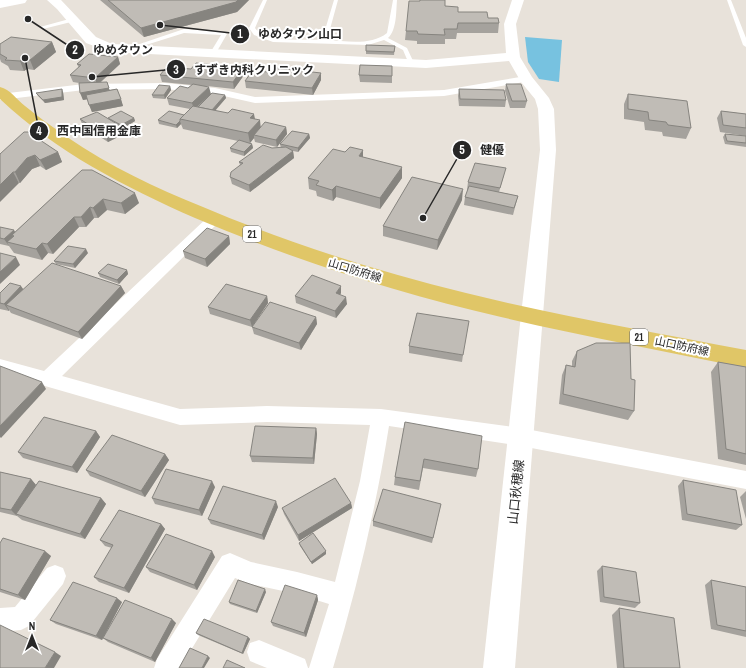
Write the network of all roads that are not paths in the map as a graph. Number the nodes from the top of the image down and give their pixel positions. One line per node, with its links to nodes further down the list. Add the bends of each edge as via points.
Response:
1 (20, 0): 8 (street)
2 (52, 0): 9 (street)
3 (265, 0): 12 (lane, via 252,28 256,34 273,40)
4 (336, 0): 12 (lane)
5 (395, 0): 11 (lane, via 390,31)
6 (518, 0): 16 (street, via 510,24)
7 (729, 0): 13 (lane)
8 (1, 3)
9 (73, 20): 10 (lane); 14 (street, via 98,44 110,48)
10 (43, 27)
11 (384, 38): 12 (lane, via 368,43); 17 (lane, via 405,49)
12 (324, 42)
13 (746, 45)
14 (128, 48): 15 (street); 15 (lane, via 184,31 224,34)
15 (213, 53): 17 (street)
16 (513, 57): 17 (street); 18 (street, 山口秋穂線)
17 (411, 63)
18 (526, 79): 19 (street, via 444,93 255,100 215,90 165,86 84,87); 21 (street, 山口秋穂線, via 542,98 546,109 548,132)
19 (2, 95): 20 (main road, 山口防府線 / 21, via 50,132 89,157 160,195)
20 (214, 219): 21 (main road, 山口防府線 / 21, via 300,253 468,301); 24 (street)
21 (532, 315): 22 (main road, 山口防府線 / 21); 26 (street, 山口秋穂線)
22 (746, 359)
23 (0, 366): 24 (street)
24 (48, 379): 25 (street, via 180,417 268,414)
25 (381, 417): 26 (street); 29 (street, via 370,481)
26 (521, 437): 27 (street); 35 (street, 山口秋穂線)
27 (746, 480)
28 (56, 576): 30 (street, via 21,618)
29 (343, 596): 32 (street, via 250,573 230,564); 34 (street)
30 (0, 620)
31 (259, 652): 33 (street)
32 (166, 668)
33 (296, 668)
34 (320, 668)
35 (499, 668)

